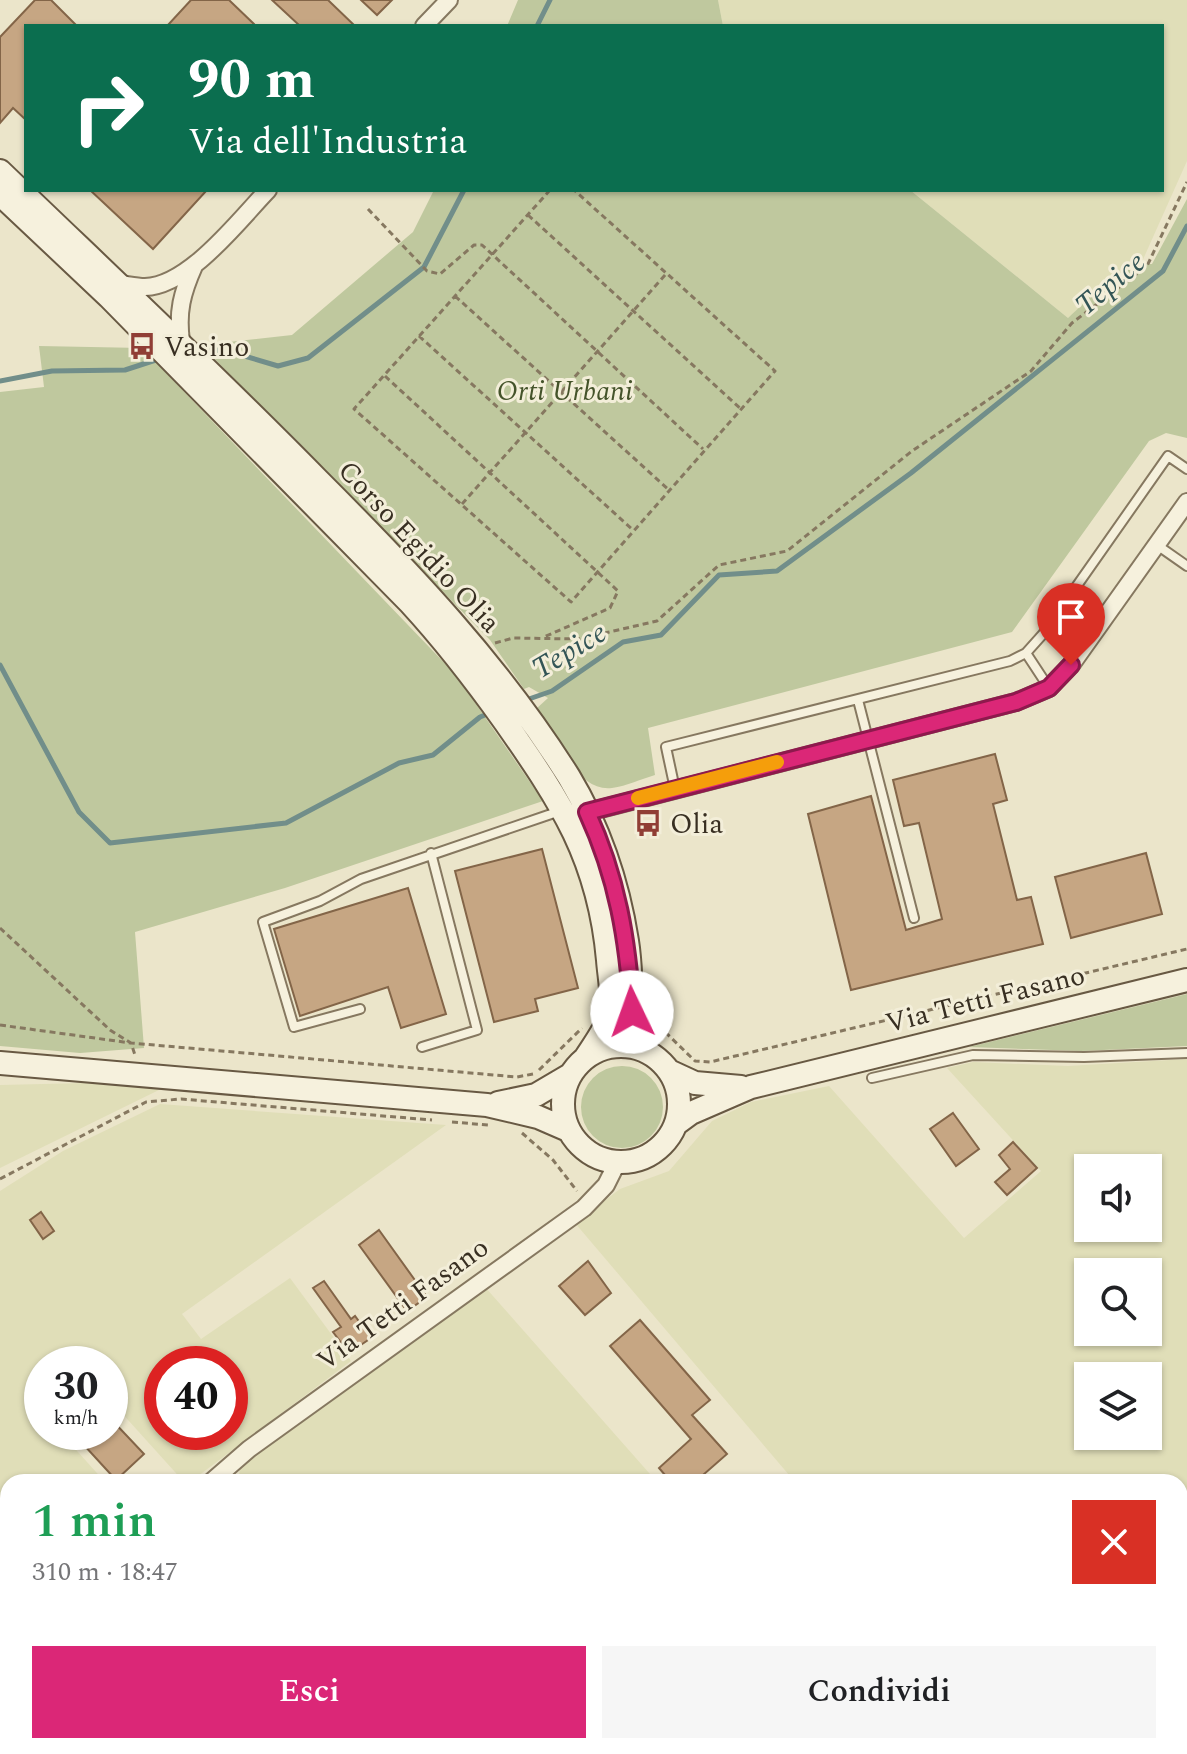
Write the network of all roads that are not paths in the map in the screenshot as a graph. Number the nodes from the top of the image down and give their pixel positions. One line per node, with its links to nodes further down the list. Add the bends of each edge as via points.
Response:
1 (449, 0): 2 (street)
2 (426, 24)
3 (0, 171): 6 (street, Corso Egidio Olia)
4 (266, 192): 8 (street)
5 (0, 194): 6 (street, Corso Egidio Olia)
6 (32, 213): 7 (street, Corso Egidio Olia)
7 (59, 239): 9 (street, Corso Egidio Olia); 17 (street, Corso Egidio Olia)
8 (194, 265): 9 (street, via 167,282 147,287); 10 (street, via 178,315)
9 (120, 284): 10 (street, Corso Egidio Olia)
10 (181, 341): 17 (street, Corso Egidio Olia, via 438,602 477,649)
11 (1187, 469): 15 (lane, via 1168,456)
12 (1187, 502): 13 (street)
13 (1157, 544): 14 (lane); 16 (street)
14 (1187, 566)
15 (1026, 653): 16 (lane); 18 (lane)
16 (1049, 688): 19 (street, via 1016,702)
17 (499, 696): 21 (street, Corso Egidio Olia, via 568,776)
18 (858, 700): 19 (lane); 20 (lane, via 666,747)
19 (868, 739): 20 (street); 23 (lane)
20 (675, 789): 21 (street)
21 (573, 813): 22 (lane); 28 (street, Corso Egidio Olia, via 605,851 628,943 633,1027); 30 (street, Corso Egidio Olia, via 601,909 610,985 611,1009)
22 (431, 853): 25 (lane, via 263,922 294,1027); 26 (lane, via 477,1030)
23 (914, 918)
24 (1187, 980): 27 (street, Via Tetti Fasano)
25 (360, 1009)
26 (422, 1047)
27 (951, 1049): 29 (lane, via 973,1055 1084,1057); 34 (lane); 35 (street, Via Tetti Fasano)
28 (647, 1052): 30 (street, via 615,1046); 32 (street)
29 (1187, 1053)
30 (586, 1057): 33 (street)
31 (0, 1063): 36 (street, via 142,1074)
32 (669, 1071): 35 (street, Via Tetti Fasano, via 695,1083); 37 (street, via 678,1097)
33 (570, 1075): 36 (street); 38 (street, via 562,1112)
34 (872, 1078)
35 (751, 1087): 37 (street, Via Tetti Fasano)
36 (490, 1115): 38 (street, via 538,1117)
37 (676, 1124): 39 (street, via 653,1154)
38 (568, 1130): 39 (street, via 588,1153)
39 (617, 1163): 40 (street, Via Tetti Fasano, via 606,1185 584,1208)
40 (220, 1474)

